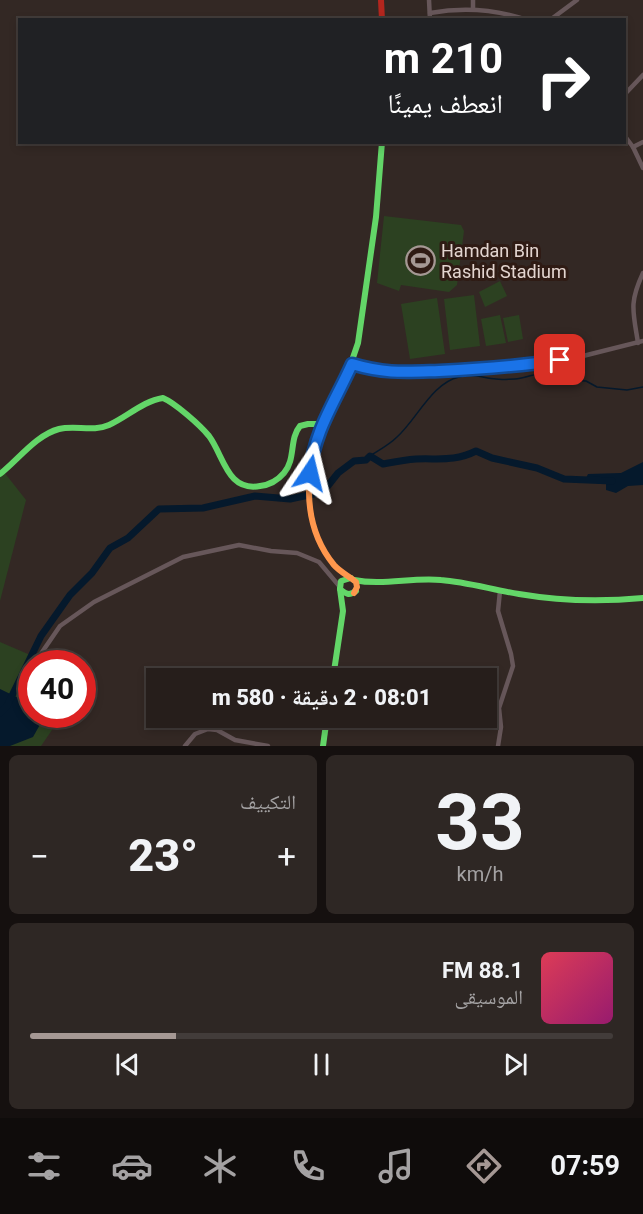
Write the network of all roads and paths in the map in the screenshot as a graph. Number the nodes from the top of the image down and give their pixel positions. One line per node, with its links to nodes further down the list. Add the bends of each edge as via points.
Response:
1 (381, 0): 7 (street)
2 (429, 0): 6 (street)
3 (473, 0): 5 (street)
4 (577, 0): 9 (street)
5 (473, 9): 6 (street); 8 (street)
6 (430, 16)
7 (382, 18)
8 (520, 18)
9 (553, 18)
10 (643, 75): 11 (street)
11 (626, 94)
12 (626, 138): 15 (street)
13 (643, 142): 15 (street)
14 (382, 144): 19 (street, via 366,299)
15 (633, 147): 16 (street)
16 (643, 168)
17 (643, 273): 18 (street, via 632,301)
18 (641, 342): 19 (street, via 523,365 384,372)
19 (352, 363): 20 (street)
20 (323, 424): 21 (street, via 299,426 288,470 260,487 235,480 224,467 213,441 165,398 155,398 93,430 53,431); 22 (street, via 312,451 308,495 313,524)
21 (0, 474)
22 (334, 566): 23 (street); 25 (street)
23 (352, 578): 24 (street); 25 (street, via 343,579); 27 (street, via 357,587)
24 (369, 582): 26 (street, via 431,579); 27 (street)
25 (340, 587): 27 (street, via 346,594); 29 (street); 30 (street, via 320,562 297,553 239,544 183,557 94,602 60,626)
26 (500, 591): 28 (street, via 580,601); 36 (street, via 498,611 513,666 499,708)
27 (354, 593): 29 (street)
28 (643, 598)
29 (343, 611): 31 (street)
30 (44, 650)
31 (334, 668)
32 (325, 728): 35 (street)
33 (185, 746): 34 (street, via 195,734 212,729 235,740)
34 (268, 746)
35 (323, 746)
36 (498, 746)

